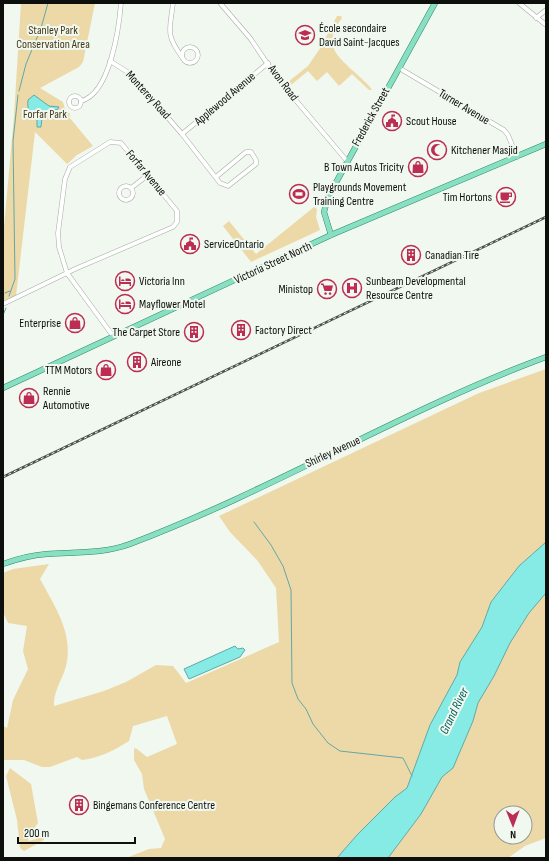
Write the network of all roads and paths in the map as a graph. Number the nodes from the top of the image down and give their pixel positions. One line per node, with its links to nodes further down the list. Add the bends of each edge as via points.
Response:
1 (121, 3): 10 (street, via 119,27)
2 (172, 3): 9 (street, via 169,35)
3 (220, 3): 11 (street, Avon Road)
4 (436, 3): 12 (main road, Frederick Street)
5 (519, 3): 7 (street)
6 (546, 10): 7 (street)
7 (536, 18): 8 (street)
8 (546, 26)
9 (182, 57)
10 (110, 61): 13 (street, via 95,92); 14 (street, Monterey Road, via 130,73)
11 (268, 63): 14 (street, Applewood Avenue); 17 (street, Avon Road, via 277,78)
12 (399, 68): 16 (street, Turner Avenue, via 504,130); 17 (main road, Frederick Street)
13 (80, 101)
14 (182, 134): 19 (street, Monterey Road)
15 (546, 144): 16 (main road, Victoria Street North)
16 (517, 157): 21 (main road, Victoria Street North)
17 (347, 161): 21 (main road, Frederick Street, via 324,206 325,219)
18 (148, 175): 20 (street); 22 (street, Forfar Avenue, via 177,211 177,222 173,227); 22 (street, Forfar Avenue, via 121,143 115,141 70,167 65,178 58,233)
19 (216, 177): 19 (street, via 220,183 228,186 256,164 255,156 251,152 246,152)
20 (131, 188)
21 (331, 235): 24 (main road, Victoria Street North)
22 (66, 273): 23 (street); 24 (street, Forfar Avenue)
23 (3, 304)
24 (113, 336): 26 (main road, Victoria Street North)
25 (546, 357): 27 (main road, Shirley Avenue, via 482,381 181,524 119,547 88,554 46,554)
26 (3, 388)
27 (3, 564)

